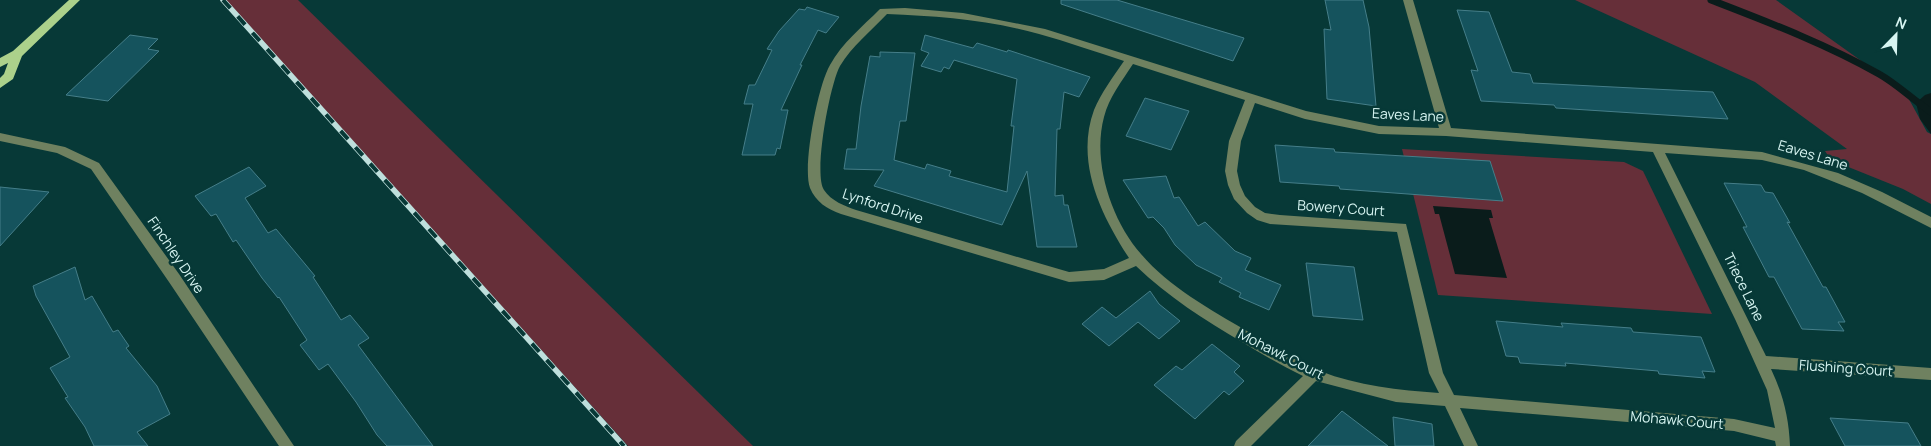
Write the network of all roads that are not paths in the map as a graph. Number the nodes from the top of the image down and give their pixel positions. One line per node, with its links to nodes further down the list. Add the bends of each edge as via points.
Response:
1 (75, 0): 4 (main road)
2 (1408, 0): 9 (street)
3 (884, 6): 5 (street, Eaves Lane, via 1005,22); 13 (street, Lynford Drive, via 831,73 812,181 820,195 834,206 854,214 1069,277 1091,278 1111,274 1124,269)
4 (17, 54): 6 (main road); 7 (main road, via 9,76)
5 (1130, 60): 8 (street, Eaves Lane); 13 (street, Mohawk Court, via 1099,114 1094,156 1097,184 1105,207)
6 (0, 63)
7 (0, 84)
8 (1252, 98): 9 (street, Eaves Lane, via 1345,124 1380,130); 17 (street, Bowery Court, via 1236,135 1232,156 1232,177 1242,203 1267,218 1402,227 1436,373)
9 (1446, 132): 11 (street, Eaves Lane)
10 (0, 137): 19 (street, Finchley Drive, via 52,146 95,166)
11 (1657, 148): 12 (street, Eaves Lane, via 1762,156 1799,165 1878,194); 14 (street, Triece Lane)
12 (1931, 223)
13 (1137, 258): 15 (street, Mohawk Court, via 1175,292 1214,318)
14 (1762, 362): 16 (street, Flushing Court); 18 (street, Triece Lane, via 1782,420)
15 (1314, 374): 17 (street, Mohawk Court, via 1396,396); 20 (street)
16 (1931, 374)
17 (1450, 401): 18 (street, Mohawk Court, via 1734,425); 21 (street)
18 (1783, 441)
19 (287, 446)
20 (1241, 446)
21 (1471, 446)

